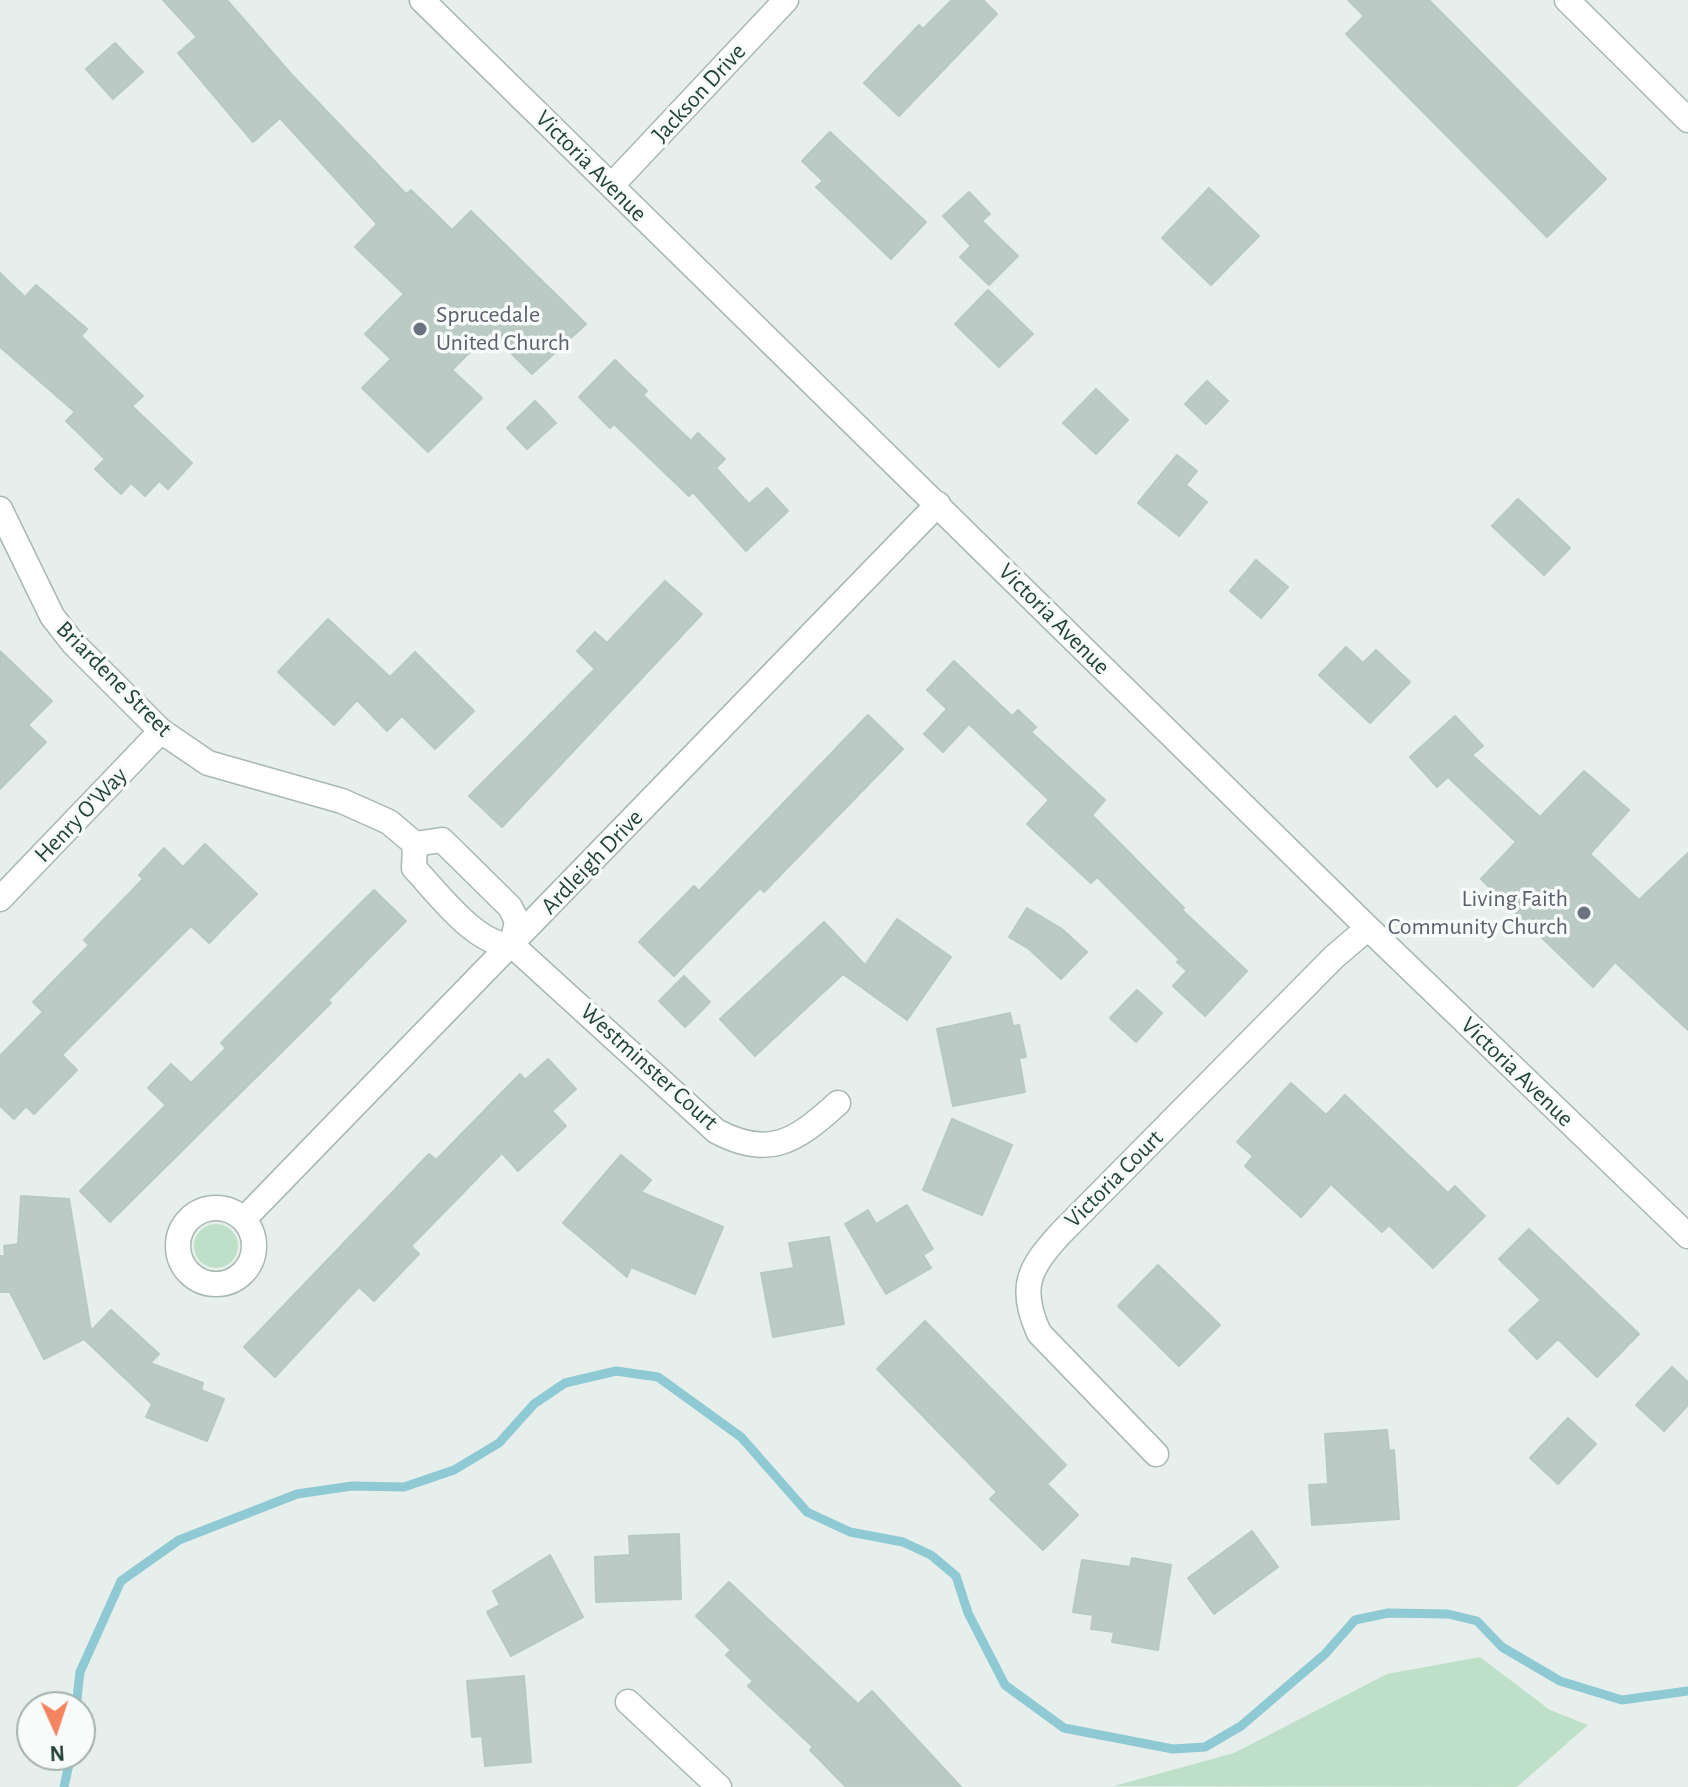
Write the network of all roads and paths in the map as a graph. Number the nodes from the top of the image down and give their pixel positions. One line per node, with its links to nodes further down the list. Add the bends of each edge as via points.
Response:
1 (422, 0): 5 (street, Victoria Avenue)
2 (786, 0): 5 (street, Jackson Drive)
3 (1567, 0): 4 (street)
4 (1688, 120)
5 (612, 185): 6 (street, Victoria Avenue)
6 (938, 504): 11 (street, Victoria Avenue); 12 (street, Ardleigh Drive)
7 (0, 509): 8 (street, Briardene Street, via 52,616)
8 (161, 731): 9 (street, Briardene Street, via 208,763 342,801 389,822); 10 (street, Henry O'Way)
9 (415, 844): 12 (street, via 414,868 479,934 499,945); 12 (street, via 442,840 510,907 517,921)
10 (0, 899)
11 (1368, 928): 14 (street, Victoria Avenue); 17 (street, Victoria Court, via 1031,1269 1030,1313 1039,1333)
12 (512, 945): 13 (street, Westminster Court, via 716,1131 739,1144 771,1145 802,1136); 15 (street, Ardleigh Drive)
13 (838, 1103)
14 (1679, 1214): 16 (street, Victoria Avenue)
15 (244, 1219)
16 (1688, 1236)
17 (1156, 1454)
18 (628, 1702): 19 (street)
19 (719, 1787)

